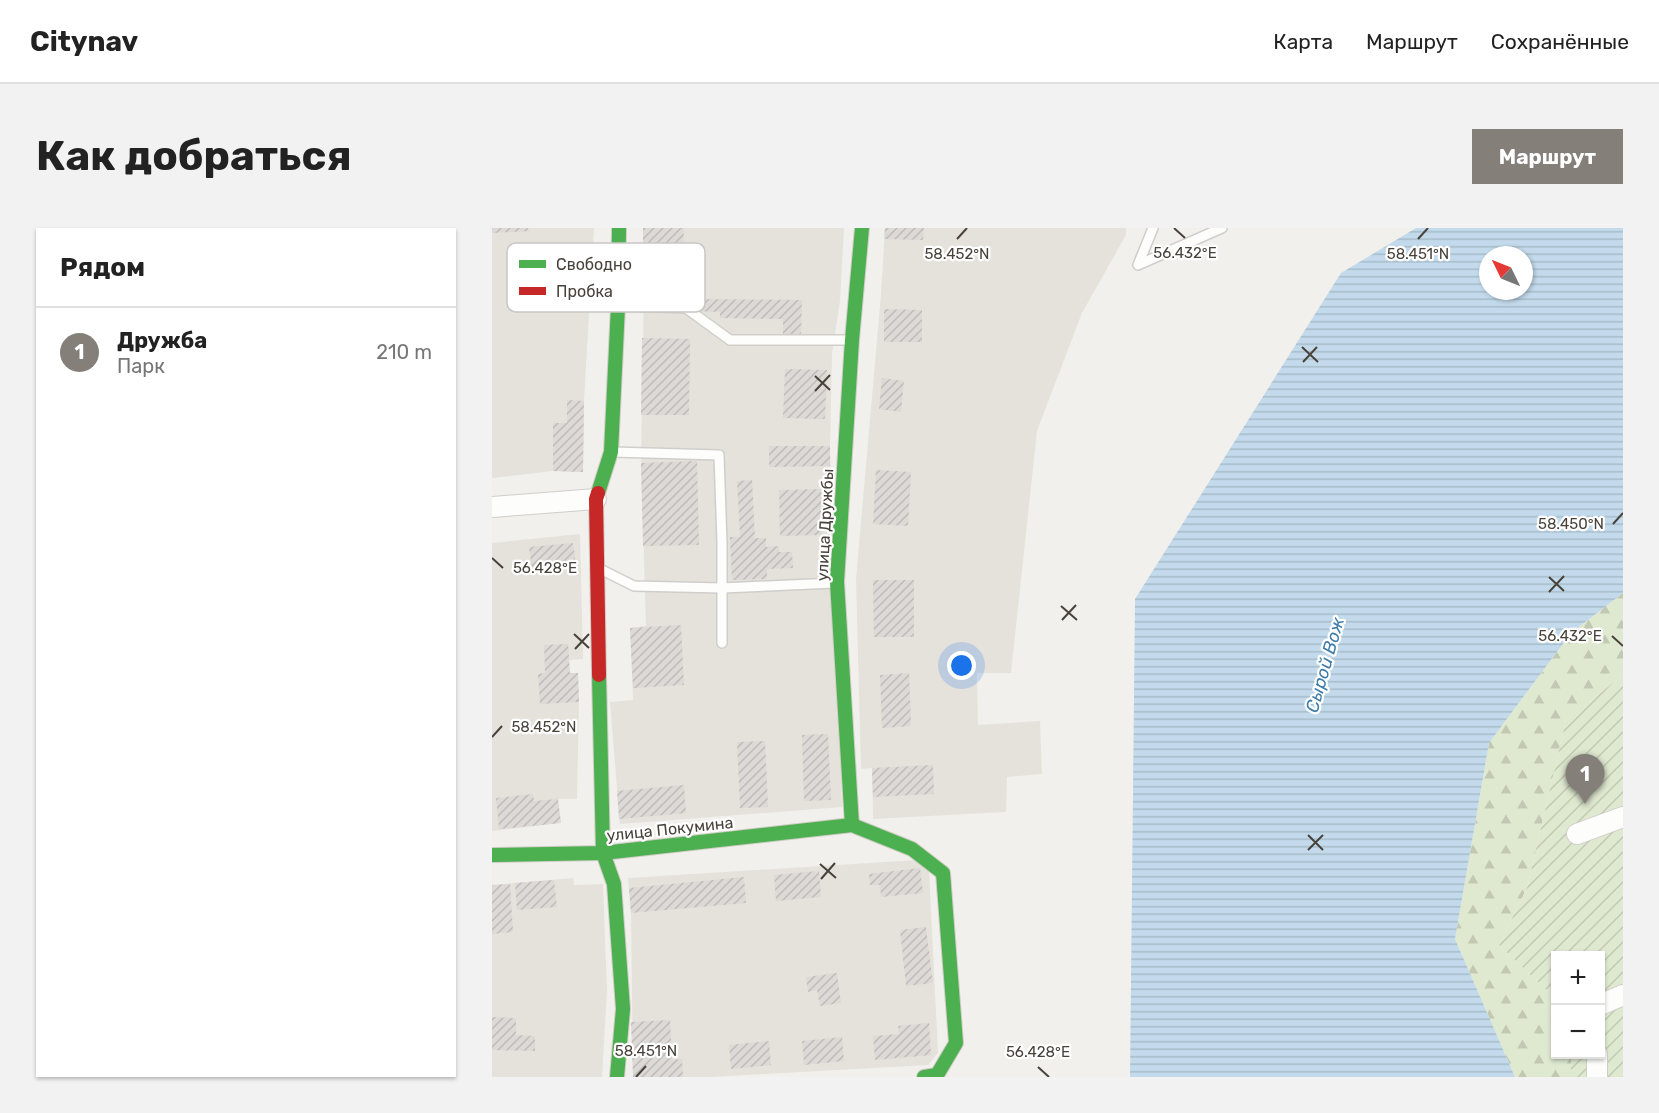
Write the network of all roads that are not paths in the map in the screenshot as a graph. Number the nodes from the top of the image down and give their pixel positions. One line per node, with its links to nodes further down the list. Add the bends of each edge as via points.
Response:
1 (619, 228): 5 (street)
2 (862, 228): 8 (street, улица Дружбы)
3 (1153, 228): 4 (lane, via 1138,264)
4 (1222, 228)
5 (619, 243)
6 (618, 312): 9 (street)
7 (690, 312): 8 (lane, via 730,340)
8 (852, 340): 13 (street, улица Дружбы)
9 (610, 452): 10 (street); 14 (lane, via 719,455)
10 (596, 500): 11 (street); 12 (street)
11 (492, 507)
12 (598, 568): 14 (lane, via 634,586); 19 (street)
13 (837, 582): 14 (lane); 17 (street, улица Дружбы)
14 (722, 588): 15 (lane)
15 (722, 643)
16 (1623, 817): 18 (street)
17 (852, 825): 19 (street, улица Покумина); 25 (street, via 912,849 942,873 956,1043 936,1076)
18 (1577, 834)
19 (603, 853): 20 (street, улица Покумина); 24 (street, via 614,884 623,1009)
20 (492, 855)
21 (1623, 995): 22 (street)
22 (1605, 1003)
23 (1597, 1059): 26 (street)
24 (617, 1077)
25 (924, 1077)
26 (1597, 1077)

